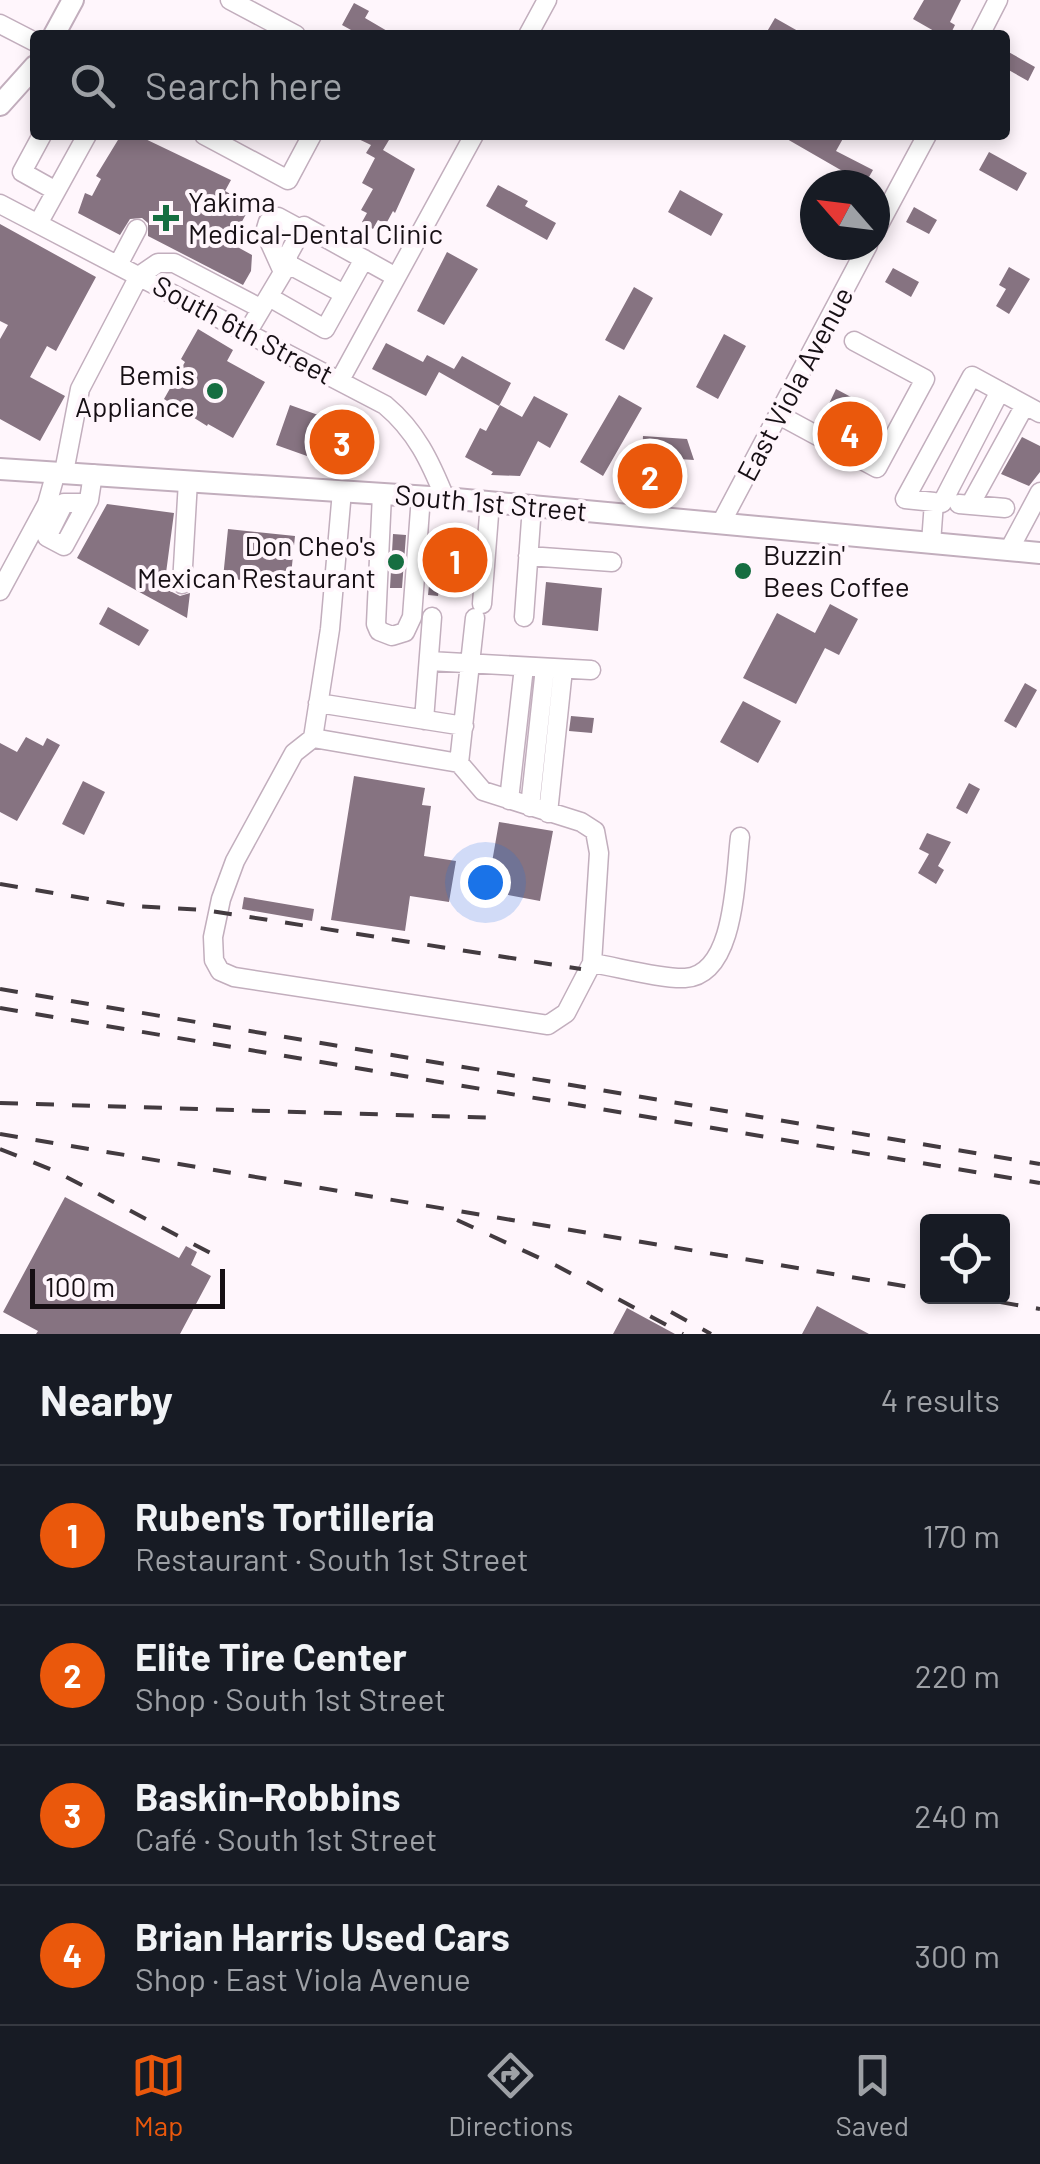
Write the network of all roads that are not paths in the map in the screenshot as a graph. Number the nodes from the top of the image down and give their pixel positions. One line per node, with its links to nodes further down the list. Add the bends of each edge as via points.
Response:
1 (73, 0): 6 (main road)
2 (230, 0): 7 (street)
3 (547, 0): 8 (street)
4 (998, 0): 9 (street)
5 (2, 30): 10 (street)
6 (57, 30)
7 (287, 30)
8 (531, 30)
9 (983, 30)
10 (30, 40)
11 (30, 72): 12 (main road)
12 (0, 105)
13 (39, 140): 19 (street, via 22,172)
14 (84, 140): 19 (street)
15 (213, 140): 16 (street, via 288,180)
16 (309, 140)
17 (471, 140): 30 (street)
18 (923, 140): 20 (street)
19 (56, 191): 22 (street)
20 (890, 203)
21 (0, 204): 22 (street, South 6th Street)
22 (39, 222): 27 (street, South 6th Street)
23 (137, 228): 27 (street)
24 (302, 230): 25 (street); 28 (street); 28 (street, via 278,217 268,222 265,232)
25 (364, 259): 30 (street); 31 (street)
26 (860, 260): 38 (street, East Viola Avenue)
27 (118, 265): 29 (street, South 6th Street)
28 (285, 268): 31 (street); 32 (street)
29 (139, 276): 32 (street, via 158,263 174,262); 33 (street, South 6th Street); 40 (street, via 80,389)
30 (396, 276): 35 (street)
31 (344, 294): 32 (street, via 325,328)
32 (265, 302): 33 (street)
33 (248, 333): 35 (street, South 6th Street)
34 (854, 341): 38 (street, via 925,378 877,468)
35 (340, 380): 47 (street, South 6th Street, via 404,421)
36 (1000, 391): 37 (street); 49 (street); 49 (street, via 972,376 905,500)
37 (1032, 409): 51 (street)
38 (778, 414): 54 (street, East Viola Avenue)
39 (0, 469): 40 (main road, South 1st Street)
40 (60, 472): 41 (main road, South 1st Street); 61 (street)
41 (94, 474): 42 (main road, South 1st Street); 50 (street)
42 (188, 481): 43 (main road, South 1st Street); 60 (street)
43 (342, 491): 45 (main road, South 1st Street); 69 (street)
44 (1040, 492): 56 (street)
45 (382, 494): 46 (main road, South 1st Street); 46 (street, via 376,624 392,636 405,632 412,617)
46 (421, 496): 47 (main road, South 1st Street)
47 (445, 498): 48 (main road, South 1st Street)
48 (490, 502): 52 (main road, South 1st Street); 65 (street)
49 (938, 502): 51 (street); 55 (street)
50 (87, 503)
51 (970, 505): 53 (street)
52 (532, 506): 54 (main road, South 1st Street); 58 (street)
53 (1005, 508)
54 (721, 523): 55 (main road, South 1st Street)
55 (931, 542): 56 (main road, South 1st Street)
56 (1009, 550): 57 (main road, South 1st Street)
57 (1040, 553)
58 (528, 556): 59 (street); 63 (street)
59 (612, 562)
60 (182, 584)
61 (0, 590)
62 (432, 617): 64 (street)
63 (524, 617)
64 (429, 661): 65 (street); 70 (street)
65 (470, 664): 66 (street); 71 (street)
66 (524, 667): 67 (street); 74 (street)
67 (554, 668): 68 (street); 75 (street)
68 (592, 670)
69 (318, 703): 70 (street); 72 (street)
70 (424, 720): 71 (street)
71 (464, 726): 73 (street)
72 (313, 738): 73 (street); 77 (street, via 294,753 235,861 213,937 220,971 548,1025 566,1013)
73 (459, 764): 74 (street, via 483,791)
74 (509, 800): 75 (street)
75 (539, 810): 77 (street, via 595,832)
76 (740, 837): 77 (street, via 725,943 714,965 684,978)
77 (592, 963)

